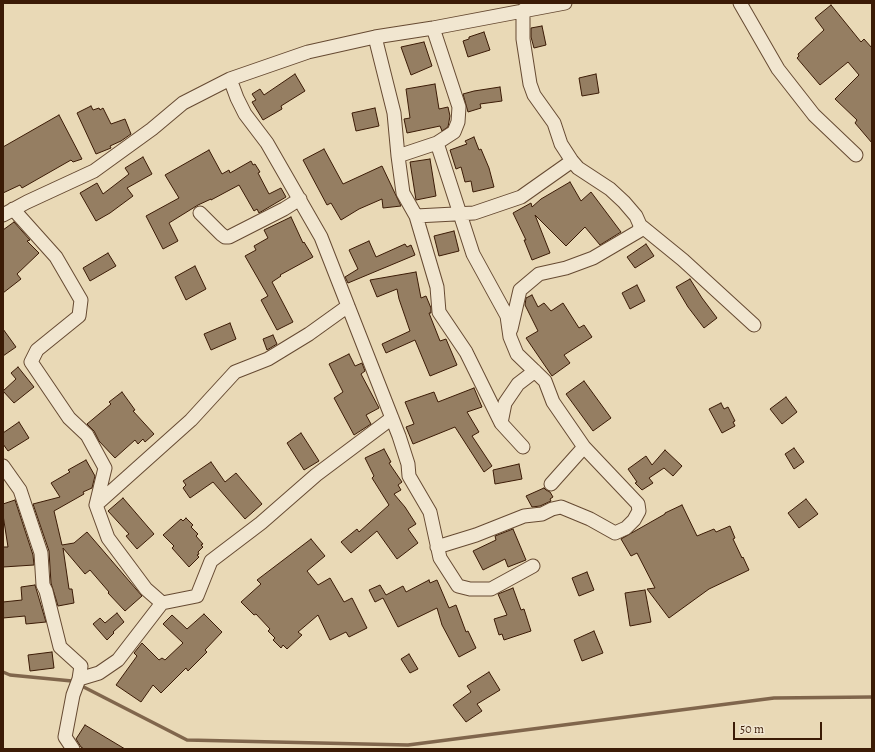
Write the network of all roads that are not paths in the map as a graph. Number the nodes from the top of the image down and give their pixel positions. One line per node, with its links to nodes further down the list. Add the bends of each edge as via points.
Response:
1 (566, 3): 3 (street)
2 (740, 3): 8 (street, via 778,69 814,115)
3 (523, 10): 4 (street); 10 (street, via 523,39 530,84 534,95 554,123 561,144)
4 (433, 28): 5 (street); 7 (street, via 459,107 454,132)
5 (375, 37): 6 (street, via 308,52); 9 (street, via 394,113)
6 (230, 79): 11 (street, via 246,114 267,143); 12 (street, via 183,103 152,130 94,171)
7 (437, 143): 9 (street); 14 (street)
8 (856, 155)
9 (398, 156): 15 (street, via 403,193)
10 (572, 161): 14 (street, via 521,197 474,213); 16 (street, via 578,168 610,189 636,216)
11 (300, 199): 13 (street, via 225,237); 17 (street, via 321,237)
12 (8, 212): 27 (street, via 56,257 81,300 79,316 38,350 31,362 69,418 87,435 105,468)
13 (200, 213)
14 (460, 215): 15 (street); 19 (street, via 473,254 507,316)
15 (416, 216): 22 (street, via 437,286 439,312 466,352)
16 (640, 225): 18 (street, via 683,260); 19 (street, via 639,231 593,258 539,274 520,290)
17 (348, 306): 21 (street); 27 (street, via 310,334 268,359 235,372 191,420)
18 (754, 325)
19 (510, 337): 20 (street, via 517,354)
20 (535, 371): 22 (street, via 518,384 505,403); 24 (street, via 545,381 553,402)
21 (392, 418): 28 (street, via 408,464 409,476 430,512); 30 (street, via 316,475 261,523 211,561 197,596)
22 (501, 423): 23 (street)
23 (523, 447)
24 (584, 447): 26 (street); 28 (street, via 638,504 639,511 626,528 615,533 561,507 542,514 524,516)
25 (3, 466): 31 (street, via 20,490 40,553 43,585 60,647 81,666)
26 (551, 484)
27 (96, 505): 30 (street, via 108,538 146,589)
28 (437, 547): 29 (street, via 440,558 458,586 470,589 491,589)
29 (533, 566)
30 (162, 603): 31 (street, via 118,660 99,673)
31 (78, 679): 32 (street, via 65,737)
32 (73, 749)

